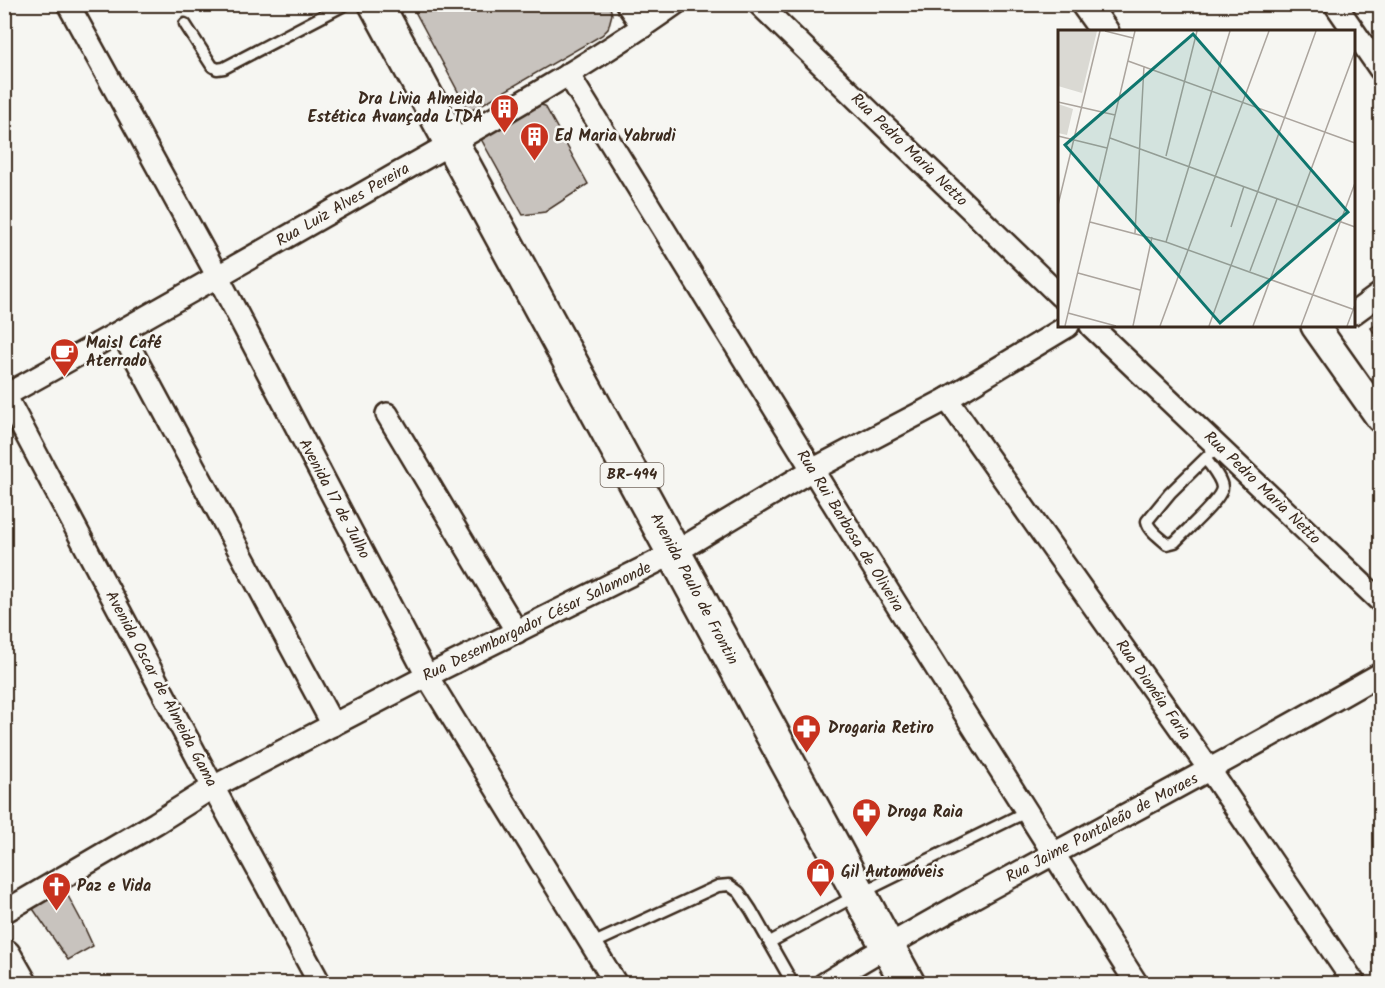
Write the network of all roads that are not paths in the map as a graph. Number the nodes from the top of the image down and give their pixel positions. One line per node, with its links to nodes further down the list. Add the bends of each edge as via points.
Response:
1 (68, 4): 17 (street, Avenida 17 de Julho)
2 (346, 4): 9 (lane, via 272,45 217,69)
3 (376, 4): 16 (main road, Avenida Paulo de Frontin / BR-494)
4 (627, 4): 10 (street)
5 (675, 4): 10 (street, Rua Luiz Alves Pereira)
6 (759, 4): 19 (street, Rua Pedro Maria Netto)
7 (1085, 4): 11 (street)
8 (1335, 4): 12 (street)
9 (185, 24)
10 (644, 27): 15 (street, Rua Luiz Alves Pereira)
11 (1104, 30)
12 (1352, 30)
13 (1355, 35): 14 (street)
14 (1371, 60)
15 (568, 74): 16 (street, Rua Luiz Alves Pereira); 30 (street, Rua Rui Barbosa de Oliveira)
16 (452, 143): 17 (street, Rua Luiz Alves Pereira); 31 (main road, Avenida Paulo de Frontin / BR-494)
17 (218, 277): 24 (street, Rua Luiz Alves Pereira); 35 (street, Avenida 17 de Julho)
18 (1380, 294): 20 (street)
19 (1058, 295)
20 (1355, 312)
21 (1066, 327): 26 (street, Rua Desembargador César Salamonde)
22 (1092, 327): 29 (street, Rua Pedro Maria Netto)
23 (1325, 329): 28 (street)
24 (121, 331): 25 (street, Rua Luiz Alves Pereira); 36 (street)
25 (5, 395): 38 (street, Avenida Oscar de Almeida Gama)
26 (947, 399): 30 (street, Rua Desembargador César Salamonde); 37 (street, Rua Dionéia Faria)
27 (387, 414): 33 (street)
28 (1380, 418)
29 (1212, 453): 29 (lane, via 1147,521 1167,543 1175,542 1221,491); 32 (street, Rua Pedro Maria Netto)
30 (812, 470): 31 (street, Rua Desembargador César Salamonde); 39 (street, Rua Rui Barbosa de Oliveira)
31 (674, 553): 33 (street, Rua Desembargador César Salamonde); 41 (main road, Avenida Paulo de Frontin / BR-494)
32 (1380, 601)
33 (517, 632): 35 (street, Rua Desembargador César Salamonde)
34 (1380, 674): 37 (street, Rua Jaime Pantaleão de Moraes)
35 (427, 676): 36 (street, Rua Desembargador César Salamonde); 44 (street, Avenida 17 de Julho)
36 (333, 725): 38 (street, Rua Desembargador César Salamonde)
37 (1209, 769): 40 (street, Rua Jaime Pantaleão de Moraes); 54 (street, Rua Dionéia Faria)
38 (213, 787): 42 (street, Rua Desembargador César Salamonde); 48 (street, Avenida Oscar de Almeida Gama)
39 (1026, 812): 40 (street, Rua Rui Barbosa de Oliveira); 41 (lane)
40 (1053, 853): 45 (street, Rua Jaime Pantaleão de Moraes); 53 (street, Rua Rui Barbosa de Oliveira)
41 (859, 894): 43 (lane); 45 (main road, Avenida Paulo de Frontin / BR-494)
42 (4, 912)
43 (770, 942): 44 (lane, via 738,892 729,885 718,886); 50 (lane)
44 (592, 944): 49 (street, Avenida 17 de Julho)
45 (887, 945): 51 (street, Rua Jaime Pantaleão de Moraes); 52 (main road, Avenida Paulo de Frontin / BR-494)
46 (4, 956): 47 (main road)
47 (20, 984)
48 (320, 984)
49 (616, 984)
50 (793, 984)
51 (824, 984)
52 (908, 984)
53 (1137, 984)
54 (1355, 984)

